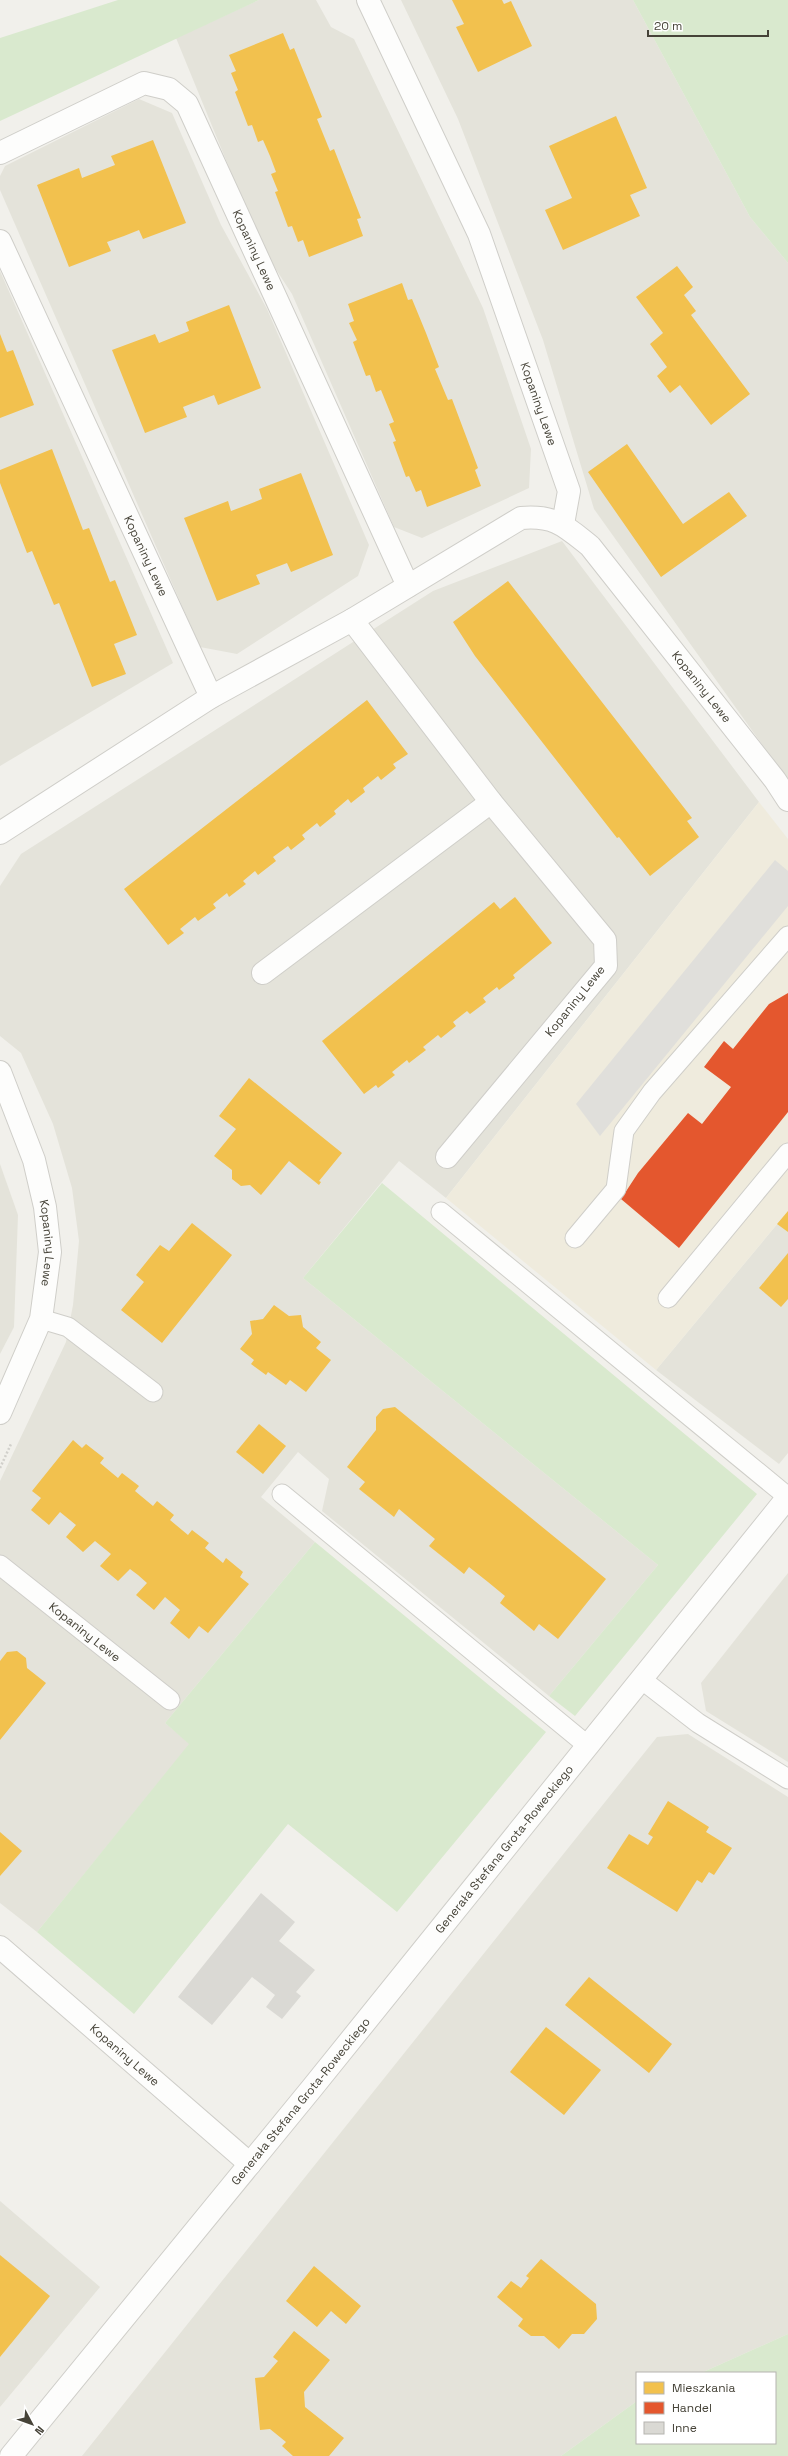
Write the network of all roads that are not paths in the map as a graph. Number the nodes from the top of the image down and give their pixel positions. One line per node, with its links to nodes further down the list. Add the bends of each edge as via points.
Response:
1 (368, 0): 4 (street, Kopaniny Lewe, via 480,234 569,491)
2 (0, 153): 5 (street, Kopaniny Lewe, via 144,83 169,89 187,104)
3 (0, 241): 7 (street, Kopaniny Lewe)
4 (563, 524): 5 (street, Kopaniny Lewe, via 540,516 521,518); 8 (street, Kopaniny Lewe, via 590,546 775,780)
5 (408, 586): 6 (street, Kopaniny Lewe)
6 (352, 620): 7 (street, Kopaniny Lewe); 9 (street, Kopaniny Lewe)
7 (211, 697): 10 (street, Kopaniny Lewe)
8 (788, 800)
9 (491, 802): 12 (street); 15 (street, Kopaniny Lewe, via 605,940 606,966)
10 (0, 833)
11 (788, 936): 17 (lane, via 652,1092 624,1131 616,1189)
12 (263, 974)
13 (0, 1072): 19 (street, Kopaniny Lewe, via 34,1160 45,1207 50,1252)
14 (788, 1153): 18 (lane)
15 (446, 1157)
16 (441, 1212): 23 (lane)
17 (575, 1238)
18 (668, 1298)
19 (40, 1319): 20 (lane, via 68,1327); 21 (street, Kopaniny Lewe)
20 (153, 1392)
21 (0, 1413)
22 (282, 1494): 27 (lane)
23 (788, 1497): 25 (street, Generała Stefana Grota-Roweckiego)
24 (0, 1565): 26 (lane, Kopaniny Lewe)
25 (641, 1679): 27 (street, Generała Stefana Grota-Roweckiego); 28 (lane, via 698,1723)
26 (170, 1700)
27 (588, 1745): 30 (street, Generała Stefana Grota-Roweckiego)
28 (788, 1779)
29 (0, 1947): 30 (street, Kopaniny Lewe)
30 (250, 2164): 31 (street, Generała Stefana Grota-Roweckiego)
31 (11, 2456)

